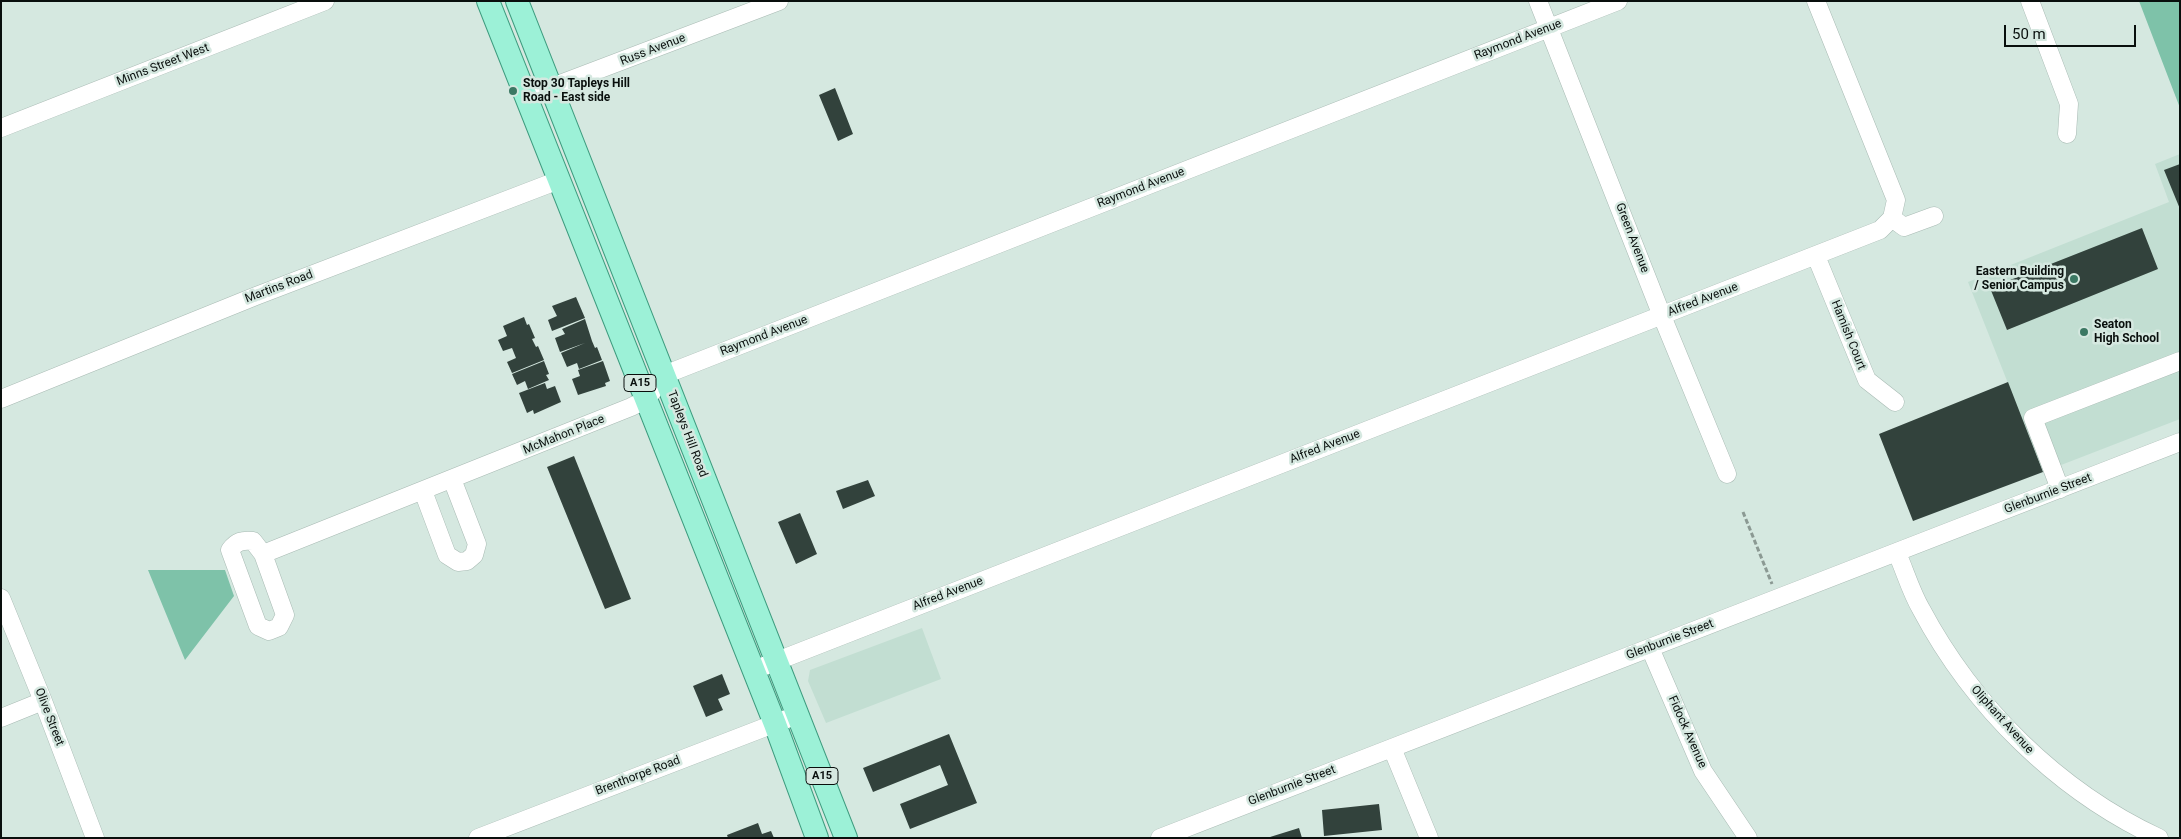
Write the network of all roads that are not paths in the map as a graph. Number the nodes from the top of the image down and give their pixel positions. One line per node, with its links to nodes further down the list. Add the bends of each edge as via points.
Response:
1 (325, 1): 12 (street, Minns Street West)
2 (488, 1): 11 (main road, Tapleys Hill Road / A15)
3 (517, 1): 10 (main road, Tapleys Hill Road / A15)
4 (779, 1): 10 (street, Russ Avenue)
5 (1538, 1): 9 (street, Green Avenue)
6 (1618, 1): 9 (street, Raymond Avenue)
7 (1816, 1): 16 (street, via 1896,200)
8 (2030, 1): 13 (street, via 2069,104)
9 (1549, 28): 18 (street, Green Avenue); 20 (street, Raymond Avenue)
10 (551, 89): 11 (street, Russ Avenue); 20 (main road, Tapleys Hill Road / A15)
11 (526, 97): 14 (main road, Tapleys Hill Road / A15)
12 (1, 128)
13 (2068, 134)
14 (559, 180): 21 (street, Martins Road, via 256,296); 22 (main road, Tapleys Hill Road / A15)
15 (1934, 216): 16 (street, via 1904,227)
16 (1892, 218): 17 (street, Alfred Avenue, via 1880,230)
17 (1816, 256): 18 (street, Alfred Avenue); 23 (street, Hamish Court, via 1867,380)
18 (1662, 316): 25 (street, Green Avenue); 33 (street, Alfred Avenue)
19 (2180, 361): 27 (street, via 2033,418)
20 (664, 375): 22 (street, McMahon Place); 33 (main road, Tapleys Hill Road / A15)
21 (1, 399)
22 (646, 399): 26 (street, McMahon Place, via 631,408); 34 (main road, Tapleys Hill Road / A15)
23 (1895, 402)
24 (2180, 442): 27 (street, Glenburnie Street)
25 (1727, 474)
26 (452, 479): 28 (street, McMahon Place); 28 (street, via 477,544 474,555 467,561 458,562 447,555)
27 (2060, 489): 29 (street, Glenburnie Street)
28 (424, 491): 30 (street, McMahon Place)
29 (1897, 553): 32 (street, Glenburnie Street); 47 (street, Oliphant Avenue, via 1920,609 1964,678 2032,754 2088,797)
30 (263, 554): 30 (street, via 253,541 237,542 230,550 258,626 269,631 280,627 286,615)
31 (1, 598): 35 (street, Olive Street)
32 (1650, 648): 39 (street, Glenburnie Street); 46 (street, Fidock Avenue, via 1703,771)
33 (776, 661): 34 (street, Alfred Avenue); 36 (main road, Tapleys Hill Road / A15)
34 (754, 670): 38 (main road, Tapleys Hill Road / A15)
35 (43, 701): 37 (street); 40 (street, Olive Street)
36 (798, 715): 38 (street, Brenthorpe Road); 43 (main road, Tapleys Hill Road / A15)
37 (1, 718)
38 (775, 724): 41 (street, Brenthorpe Road); 42 (main road, Tapleys Hill Road / A15)
39 (1392, 748): 44 (street, Glenburnie Street); 45 (street)
40 (95, 838)
41 (478, 838)
42 (818, 838)
43 (846, 838)
44 (1160, 838)
45 (1429, 838)
46 (1748, 838)
47 (2159, 838)

